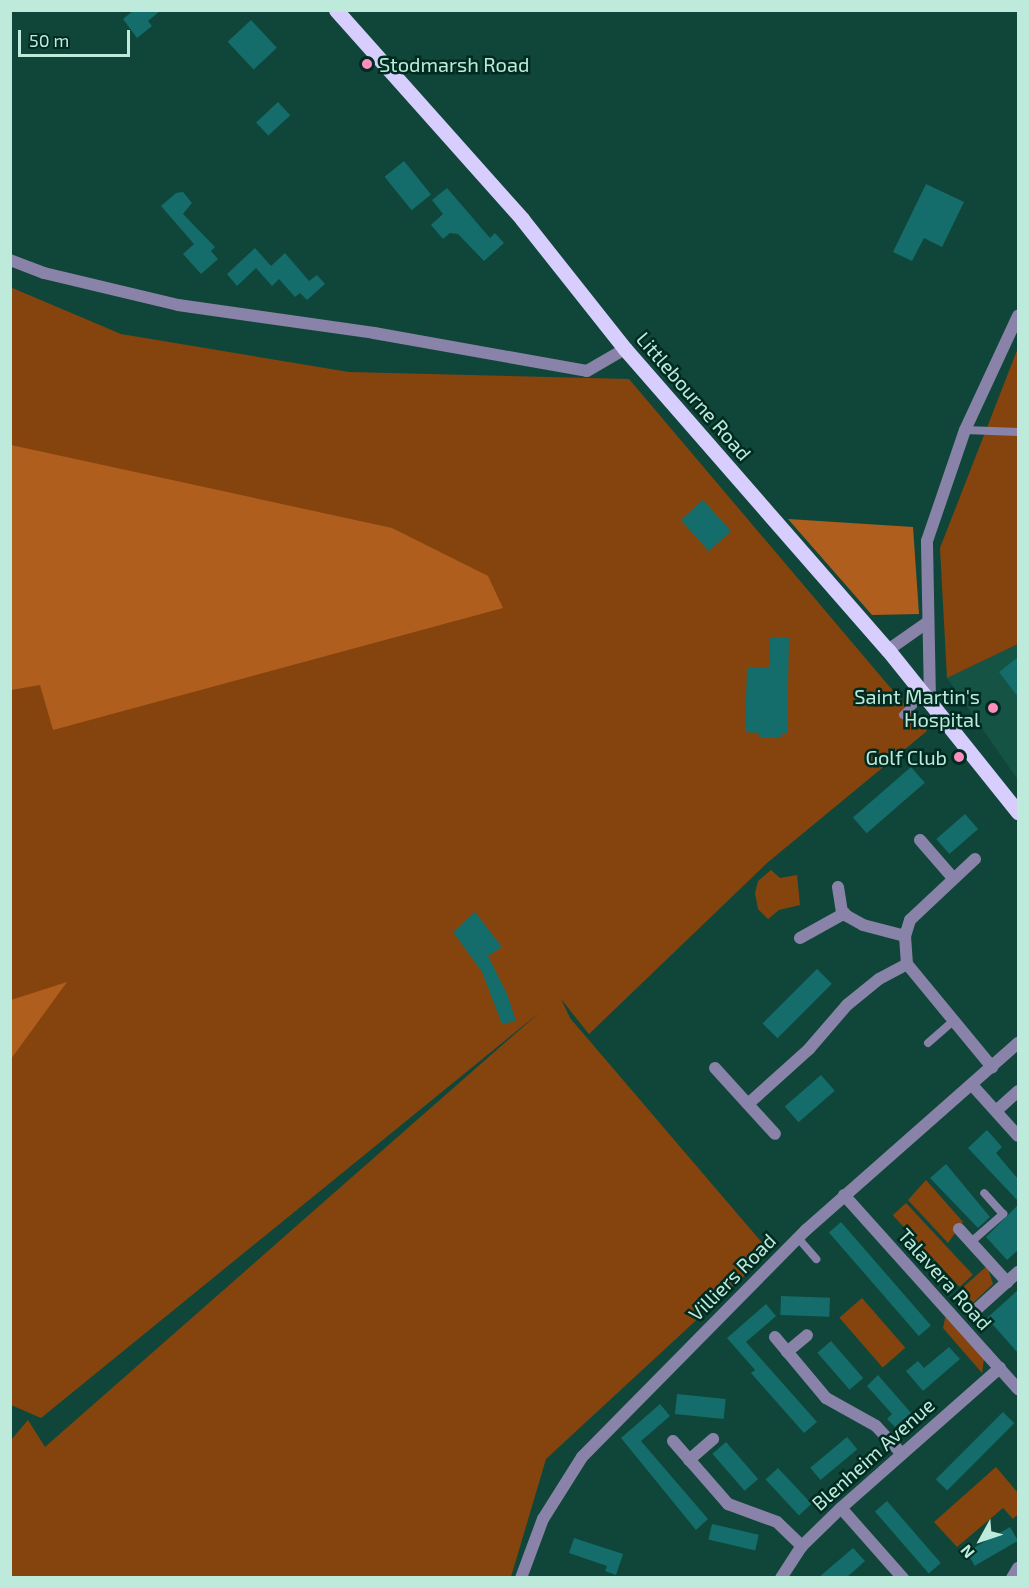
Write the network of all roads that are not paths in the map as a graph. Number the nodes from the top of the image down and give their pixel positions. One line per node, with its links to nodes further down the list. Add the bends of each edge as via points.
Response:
1 (336, 10): 4 (main road, Littlebourne Road, via 522,219)
2 (10, 260): 4 (street, via 44,273 178,305 374,333 587,371)
3 (1018, 316): 5 (street)
4 (625, 349): 8 (main road, Littlebourne Road)
5 (964, 430): 6 (lane); 7 (street, via 927,541)
6 (1018, 432)
7 (928, 622): 8 (street); 9 (street)
8 (888, 650): 9 (main road, Littlebourne Road)
9 (928, 697): 10 (lane); 11 (main road, Littlebourne Road)
10 (903, 715)
11 (1018, 812)
12 (920, 840): 14 (street)
13 (975, 859): 14 (street)
14 (953, 878): 17 (street, via 918,910)
15 (838, 887): 16 (street)
16 (845, 913): 17 (street, via 863,925); 18 (street)
17 (905, 936): 19 (street)
18 (800, 938)
19 (907, 964): 20 (street); 27 (street, via 879,979 847,1005 809,1049)
20 (953, 1021): 21 (lane); 23 (street)
21 (928, 1043)
22 (1018, 1043): 23 (street, Villiers Road)
23 (992, 1067): 25 (street, Villiers Road)
24 (715, 1068): 27 (street)
25 (973, 1086): 28 (street); 32 (street, Villiers Road)
26 (1018, 1091): 28 (street)
27 (748, 1104): 29 (street)
28 (996, 1111): 30 (street)
29 (775, 1134)
30 (1018, 1136)
31 (984, 1193): 35 (lane, via 1003,1214)
32 (844, 1195): 34 (street, Villiers Road); 43 (street, Talavera Road)
33 (959, 1229): 35 (street)
34 (798, 1238): 36 (lane); 52 (street, Villiers Road, via 582,1457 543,1519)
35 (971, 1242): 38 (street)
36 (816, 1259)
37 (1018, 1272): 38 (street)
38 (1007, 1282): 39 (street)
39 (978, 1308)
40 (807, 1335): 42 (street)
41 (775, 1337): 42 (street)
42 (787, 1352): 47 (street, via 837,1407 876,1426)
43 (1000, 1368): 44 (street, Talavera Road); 47 (street, Blenheim Avenue)
44 (1018, 1389)
45 (713, 1439): 48 (street)
46 (673, 1441): 48 (street)
47 (902, 1454): 49 (street, Blenheim Avenue)
48 (689, 1460): 50 (street, via 728,1504 777,1522)
49 (841, 1508): 50 (street, Blenheim Avenue); 54 (street)
50 (802, 1546): 53 (street, Blenheim Avenue)
51 (1018, 1568): 55 (street)
52 (521, 1578)
53 (781, 1578)
54 (903, 1578)
55 (1012, 1578)

